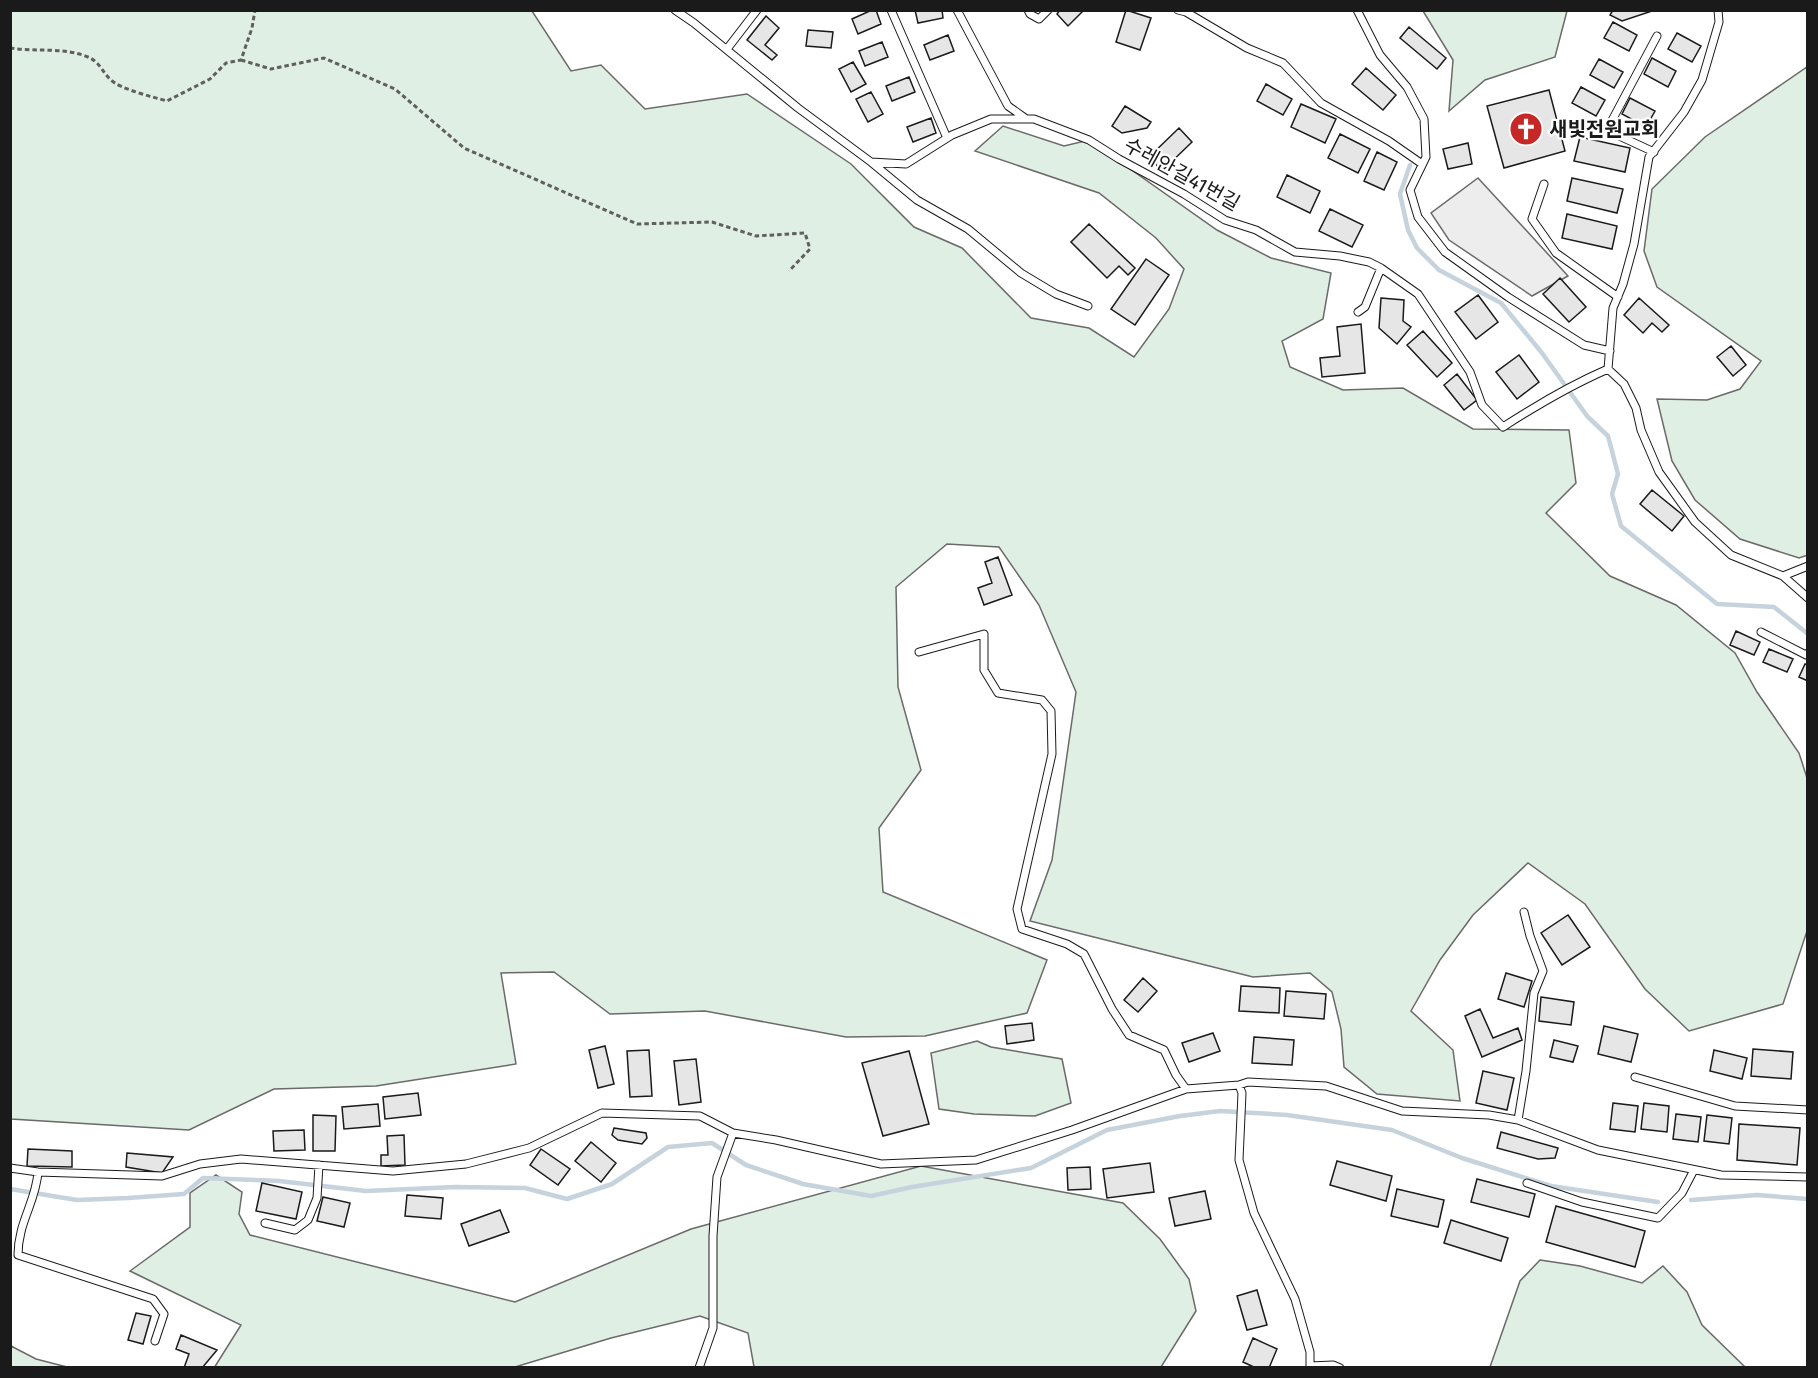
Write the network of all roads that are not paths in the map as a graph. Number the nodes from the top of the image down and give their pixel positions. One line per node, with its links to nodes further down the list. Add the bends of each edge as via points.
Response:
1 (675, 10): 11 (lane)
2 (757, 10): 11 (lane)
3 (891, 10): 13 (lane)
4 (957, 10): 12 (lane, via 1008,106)
5 (1028, 10): 6 (lane, via 1039,19)
6 (1048, 10)
7 (1178, 10): 16 (lane, via 1283,63 1321,103)
8 (1357, 10): 16 (lane, via 1380,55 1407,87 1424,119 1426,157)
9 (1718, 10): 14 (lane, via 1719,22 1702,80)
10 (1657, 36): 14 (lane, via 1609,126 1615,134)
11 (727, 49): 15 (lane)
12 (1026, 119): 13 (lane, 수레안길41번길, via 991,119); 18 (lane, 수레안길41번길, via 1089,140 1225,220 1257,230 1295,252 1340,256)
13 (947, 138): 15 (lane, 수레안길41번길, via 906,164)
14 (1654, 152): 19 (lane, via 1649,158 1634,244)
15 (871, 162): 20 (lane, via 917,200 968,229 1021,273 1056,294)
16 (1422, 164): 22 (lane, via 1410,190 1418,217 1445,252 1584,345)
17 (1544, 184): 19 (lane, via 1532,219 1556,253)
18 (1381, 268): 21 (lane, via 1365,307); 23 (lane, 수레안길41번길, via 1418,294 1470,372 1482,405 1503,427 1573,384)
19 (1618, 297): 22 (lane, via 1613,308)
20 (1088, 306)
21 (1358, 312)
22 (1610, 351): 23 (lane)
23 (1608, 369): 25 (lane, via 1624,384 1636,408 1659,472 1695,522 1731,555)
24 (1808, 566): 25 (lane)
25 (1783, 576): 26 (lane)
26 (1808, 598)
27 (1761, 632): 29 (lane)
28 (919, 652): 33 (lane, via 984,634 984,670 998,693 1042,700 1051,711 1052,754 1017,909 1022,929 1067,944 1083,954 1129,1035 1164,1050)
29 (1808, 653)
30 (1524, 912): 35 (lane, via 1543,972 1534,993)
31 (1635, 1077): 34 (lane, via 1735,1106)
32 (1239, 1085): 33 (lane); 35 (lane, via 1248,1082 1326,1086 1402,1111 1489,1114); 45 (lane, via 1239,1160 1254,1213 1295,1299 1310,1352)
33 (1186, 1089): 36 (lane, via 976,1160 881,1164)
34 (1808, 1110)
35 (1518, 1120): 39 (lane, via 1598,1150)
36 (732, 1133): 37 (lane, via 700,1116 602,1113 529,1148 466,1164 393,1171); 46 (lane, via 717,1177 712,1236 713,1328)
37 (319, 1165): 40 (lane, via 241,1159 200,1164 162,1176); 43 (lane, via 317,1196 308,1221 295,1230)
38 (10, 1168): 40 (lane)
39 (1694, 1170): 41 (lane, via 1721,1175); 42 (lane, via 1682,1194 1658,1218 1582,1202)
40 (38, 1172): 44 (lane, via 38,1182 20,1229 18,1255 153,1299 164,1314)
41 (1808, 1177)
42 (1527, 1183)
43 (265, 1223)
44 (154, 1341)
45 (1310, 1367): 47 (lane)
46 (699, 1368)
47 (1340, 1368)

